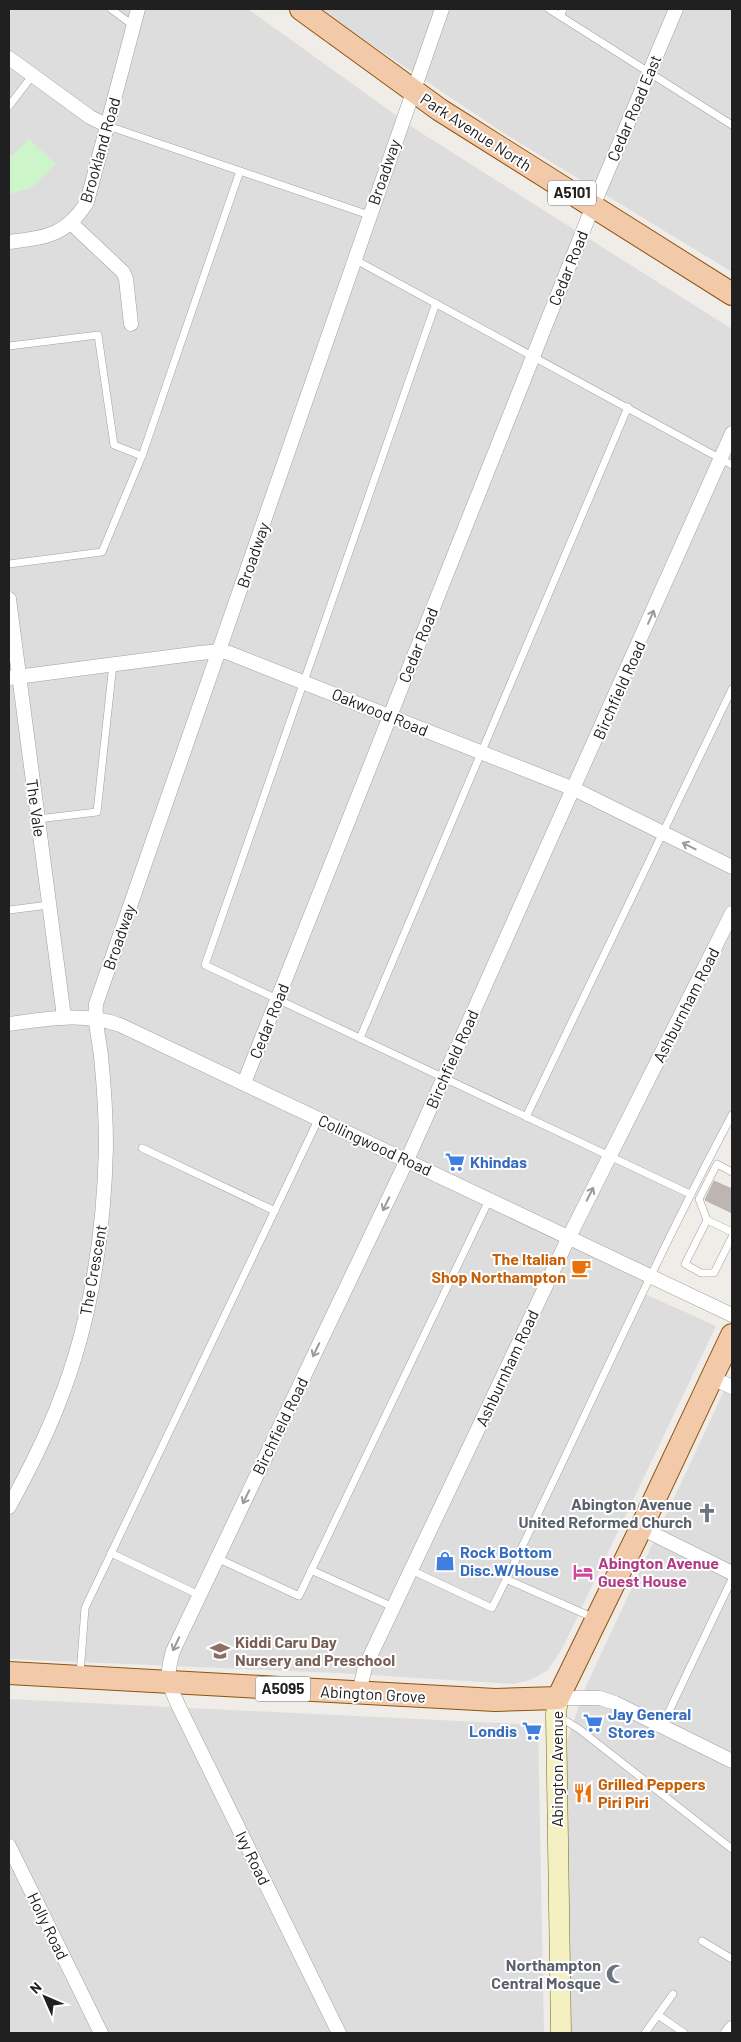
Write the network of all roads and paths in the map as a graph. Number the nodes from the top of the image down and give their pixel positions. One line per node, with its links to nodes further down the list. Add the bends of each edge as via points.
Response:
1 (111, 9): 8 (lane)
2 (138, 9): 8 (street, Brookland Road)
3 (301, 9): 12 (main road, Park Avenue North / A5101)
4 (442, 9): 12 (street, Broadway)
5 (549, 9): 7 (lane)
6 (676, 9): 10 (street, Cedar Road East)
7 (561, 12): 10 (lane)
8 (134, 26): 15 (street, Brookland Road)
9 (9, 58): 11 (street)
10 (650, 72): 14 (lane); 17 (street, Cedar Road East)
11 (32, 76): 13 (lane); 15 (street)
12 (413, 91): 17 (main road, Park Avenue North / A5101); 18 (street, Broadway)
13 (9, 106)
14 (732, 125)
15 (108, 126): 16 (lane); 19 (street, Brookland Road, via 87,202)
16 (240, 171): 18 (lane); 29 (lane)
17 (593, 206): 22 (main road, Park Avenue North / A5101); 26 (street, Cedar Road)
18 (369, 215): 21 (street, Broadway)
19 (72, 223): 20 (street, Brookland Road, via 55,233); 24 (street, via 123,272)
20 (9, 242)
21 (354, 259): 23 (lane); 33 (street, Broadway)
22 (732, 294)
23 (436, 303): 26 (lane); 36 (lane)
24 (131, 324)
25 (9, 346): 29 (lane, via 98,335 114,446)
26 (533, 357): 27 (lane); 38 (street, Cedar Road)
27 (628, 407): 30 (lane); 39 (lane)
28 (732, 433): 30 (street, Birchfield Road)
29 (142, 456): 31 (lane, via 102,552)
30 (727, 462): 40 (street, Birchfield Road, one-way to 30)
31 (9, 564)
32 (9, 598): 35 (street, The Vale)
33 (220, 651): 34 (street, Oakwood Road); 36 (street, Oakwood Road); 49 (street, Broadway, via 96,1004)
34 (113, 664): 35 (street, Oakwood Road); 41 (lane, via 97,812)
35 (14, 677): 41 (street, The Vale)
36 (304, 682): 38 (street, Oakwood Road); 47 (lane, via 205,965)
37 (732, 689): 42 (lane)
38 (390, 716): 39 (street, Oakwood Road); 47 (street, Cedar Road)
39 (482, 752): 40 (street, Oakwood Road); 51 (lane)
40 (574, 790): 42 (street, Oakwood Road); 52 (street, Birchfield Road)
41 (38, 818): 44 (street, The Vale)
42 (663, 832): 43 (street, Oakwood Road, one-way to 42); 55 (lane)
43 (732, 867)
44 (49, 905): 45 (lane); 48 (street, The Vale)
45 (9, 910)
46 (732, 913): 58 (street, Ashburnham Road)
47 (279, 999): 51 (lane); 53 (street, Cedar Road)
48 (64, 1017): 49 (street, Collingwood Road); 50 (street, Collingwood Road)
49 (95, 1018): 53 (street, Collingwood Road, via 120,1025); 73 (street, The Crescent, via 104,1084 106,1146 96,1267 89,1305 59,1404)
50 (9, 1024)
51 (360, 1038): 52 (lane)
52 (444, 1078): 55 (lane); 59 (street, Birchfield Road)
53 (244, 1083): 56 (street, Collingwood Road)
54 (732, 1115): 61 (lane)
55 (526, 1117): 58 (lane)
56 (319, 1118): 59 (street, Collingwood Road); 63 (lane)
57 (142, 1148): 63 (lane)
58 (609, 1156): 61 (lane); 66 (street, Ashburnham Road, one-way to 58)
59 (407, 1160): 62 (street, Collingwood Road); 76 (street, Birchfield Road, one-way to 76)
60 (732, 1172): 64 (lane, via 717,1164 699,1200)
61 (690, 1194): 68 (lane)
62 (489, 1200): 66 (street, Collingwood Road); 77 (lane)
63 (275, 1211): 75 (lane)
64 (706, 1220): 65 (lane); 67 (lane, via 685,1264 701,1273 714,1273)
65 (732, 1232)
66 (569, 1237): 68 (street, Collingwood Road); 78 (street, Ashburnham Road)
67 (732, 1237)
68 (650, 1276): 69 (street, Collingwood Road); 80 (lane)
69 (732, 1315)
70 (732, 1335): 71 (main road, Abington Avenue)
71 (712, 1378): 72 (street); 74 (main road, Abington Avenue)
72 (732, 1387)
73 (9, 1507)
74 (641, 1528): 79 (street); 84 (main road, Abington Avenue)
75 (111, 1553): 82 (lane); 86 (lane, via 85,1608)
76 (217, 1558): 77 (lane, via 299,1596); 82 (street, Birchfield Road)
77 (312, 1570): 83 (lane)
78 (411, 1570): 80 (lane, via 492,1608); 83 (street, Ashburnham Road)
79 (732, 1573)
80 (506, 1579): 84 (lane)
81 (732, 1579): 90 (lane)
82 (199, 1596): 87 (street, Birchfield Road, one-way to 87, via 172,1651)
83 (393, 1608): 88 (street, Ashburnham Road, via 365,1667)
84 (596, 1620): 89 (main road, Abington Avenue)
85 (9, 1673): 86 (main road, Abington Grove / A5095)
86 (79, 1677): 87 (main road, Abington Grove / A5095)
87 (168, 1682): 88 (main road, Abington Grove / A5095); 100 (street, Ivy Road)
88 (358, 1693): 89 (main road, Abington Grove / A5095)
89 (557, 1706): 90 (street, via 600,1698); 93 (lane, via 579,1729); 101 (main road, Abington Avenue)
90 (662, 1726): 91 (street)
91 (732, 1761)
92 (9, 1846): 99 (street, Holly Road)
93 (732, 1849)
94 (702, 1941): 95 (lane)
95 (732, 1959)
96 (674, 1994): 97 (lane)
97 (658, 2015): 102 (lane); 103 (lane)
98 (732, 2028): 104 (street)
99 (101, 2033)
100 (339, 2033)
101 (561, 2033)
102 (645, 2033)
103 (684, 2033)
104 (728, 2033)

